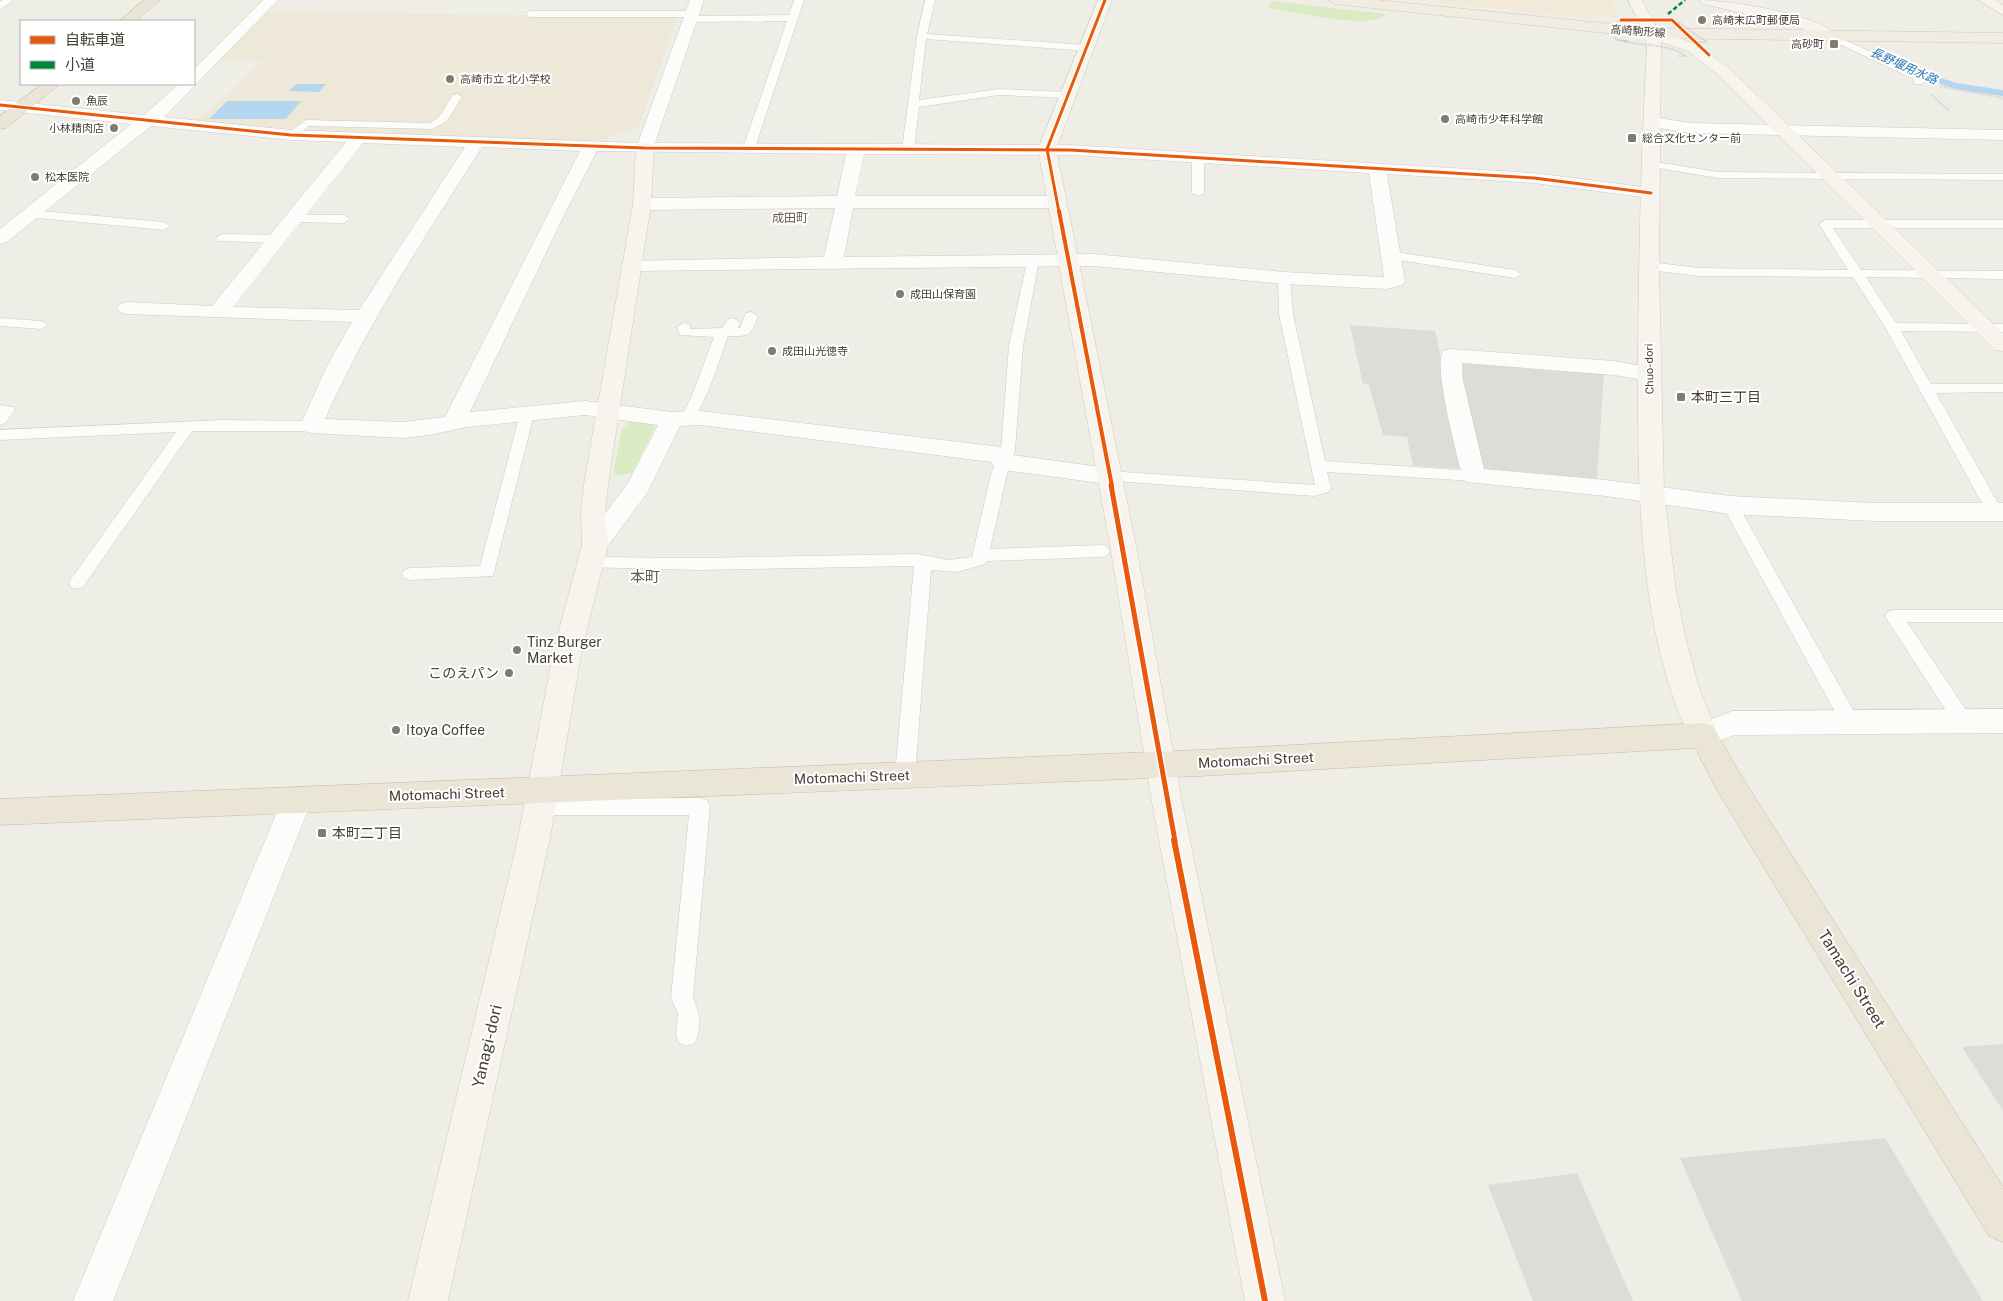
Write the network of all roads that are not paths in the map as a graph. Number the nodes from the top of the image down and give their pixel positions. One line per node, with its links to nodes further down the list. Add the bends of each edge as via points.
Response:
1 (9, 0): 11 (lane)
2 (153, 0): 16 (highway)
3 (271, 0): 22 (street)
4 (799, 0): 15 (lane)
5 (930, 0): 19 (lane)
6 (1105, 0): 21 (street)
7 (1336, 0): 17 (main road, 高崎駒形線)
8 (1635, 0): 17 (street)
9 (1706, 0): 18 (street, via 1798,21)
10 (1985, 0): 13 (street)
11 (0, 6)
12 (693, 11): 14 (lane); 15 (lane); 41 (street)
13 (2003, 11)
14 (530, 14)
15 (793, 18): 42 (lane)
16 (129, 20)
17 (1651, 34): 18 (main road, 高崎駒形線); 32 (street, Chuo-dori); 34 (street, via 1693,48 1723,71)
18 (1827, 35): 20 (main road, 高崎駒形線); 23 (lane, via 1920,78)
19 (922, 36): 21 (lane); 28 (lane)
20 (2003, 38)
21 (1087, 48): 26 (street)
22 (195, 77)
23 (1918, 82)
24 (51, 85): 30 (highway)
25 (187, 85): 31 (street)
26 (1067, 95): 28 (lane, via 999,92); 45 (street)
27 (457, 97): 35 (lane, via 443,119)
28 (914, 104): 44 (lane)
29 (0, 105): 30 (street)
30 (23, 107): 31 (street); 33 (highway)
31 (150, 120): 36 (street); 56 (street)
32 (1653, 122): 34 (street, via 1690,128); 47 (street, Chuo-dori)
33 (0, 124)
34 (1783, 131): 37 (street); 49 (street)
35 (427, 133): 36 (lane, via 306,123); 38 (street); 39 (street)
36 (291, 135): 38 (street)
37 (2003, 135)
38 (359, 137): 57 (street)
39 (477, 142): 40 (street); 78 (street)
40 (591, 146): 41 (street); 96 (street, via 507,314 488,360)
41 (645, 148): 42 (street); 55 (street, Yanagi-dori)
42 (749, 148): 43 (street)
43 (856, 148): 44 (street); 53 (street)
44 (908, 149): 45 (street)
45 (1047, 149): 46 (street); 54 (street)
46 (1198, 158): 48 (street); 52 (lane)
47 (1650, 164): 49 (lane, via 1718,175); 51 (street, Chuo-dori)
48 (1377, 169): 51 (street, via 1562,180); 65 (street)
49 (1828, 176): 50 (lane); 59 (street)
50 (2003, 177)
51 (1651, 192): 70 (street, Chuo-dori)
52 (1198, 193)
53 (845, 202): 54 (street); 55 (street); 68 (street)
54 (1056, 202): 66 (street)
55 (642, 204): 69 (street, Yanagi-dori)
56 (31, 214): 61 (lane); 62 (street)
57 (294, 218): 58 (lane); 64 (street)
58 (344, 219)
59 (1877, 223): 60 (lane); 72 (lane, via 1825,224); 73 (street)
60 (2003, 224)
61 (164, 226)
62 (0, 238)
63 (222, 238): 64 (lane)
64 (277, 240): 77 (street)
65 (1389, 255): 71 (lane); 75 (street, via 1395,280 1386,283)
66 (1067, 260): 67 (street); 75 (street); 102 (street)
67 (1033, 261): 68 (street); 100 (lane, via 1016,346 1010,438)
68 (832, 263): 69 (street)
69 (632, 265): 92 (street, Yanagi-dori)
70 (1649, 266): 72 (lane, via 1699,272); 88 (street, Chuo-dori)
71 (1515, 274)
72 (1857, 274): 73 (lane); 84 (lane)
73 (1930, 274): 74 (lane); 85 (street)
74 (2003, 275)
75 (1284, 278): 101 (lane, via 1286,314)
76 (127, 308): 77 (street)
77 (218, 312): 78 (street)
78 (366, 316): 97 (street, via 338,366)
79 (751, 316): 86 (lane, via 746,332)
80 (0, 322): 82 (lane)
81 (733, 322): 86 (lane, via 731,329)
82 (41, 325)
83 (684, 327): 86 (lane, via 689,333)
84 (1892, 327): 85 (lane); 90 (lane)
85 (1994, 328): 87 (street)
86 (722, 334): 94 (lane, via 698,398)
87 (2003, 345)
88 (1649, 374): 103 (street, via 1614,368 1451,356 1452,380); 104 (street, Chuo-dori)
89 (2003, 388): 90 (lane)
90 (1926, 389): 106 (lane)
91 (0, 410): 95 (lane, via 8,410)
92 (610, 411): 93 (street, via 586,408); 94 (street); 108 (street, Yanagi-dori, via 596,484)
93 (528, 414): 96 (street); 111 (lane, via 487,572)
94 (680, 418): 100 (street, via 1000,456); 108 (street)
95 (0, 420)
96 (453, 423): 97 (street, via 403,430)
97 (312, 426): 98 (lane)
98 (187, 427): 99 (lane); 112 (lane)
99 (0, 435)
100 (1003, 462): 102 (street); 109 (lane)
101 (1319, 466): 102 (lane, via 1323,488 1314,491); 103 (lane)
102 (1108, 476): 118 (street)
103 (1474, 476): 104 (street)
104 (1651, 493): 105 (street); 117 (street, Chuo-dori, via 1664,600 1673,643 1685,690)
105 (1730, 505): 106 (street, via 1874,512); 114 (lane)
106 (1999, 512)
107 (1102, 551): 109 (lane)
108 (593, 554): 110 (lane, via 732,564 855,560); 120 (street, Yanagi-dori, via 568,649)
109 (980, 555): 110 (lane, via 971,564)
110 (923, 562): 119 (lane)
111 (410, 574)
112 (77, 583)
113 (2003, 616): 115 (lane, via 1894,616)
114 (1849, 720): 115 (street); 117 (street, via 1733,723)
115 (1963, 720): 116 (street)
116 (2003, 720)
117 (1703, 735): 118 (highway, Motomachi Street, via 1657,740); 124 (highway, Tamachi Street, via 1729,783)
118 (1161, 764): 119 (highway, Motomachi Street); 127 (street)
119 (905, 774): 120 (highway, Motomachi Street)
120 (541, 798): 121 (highway, Motomachi Street); 123 (lane, via 700,806 682,998 689,1013); 126 (street, Yanagi-dori)
121 (297, 800): 122 (highway, Motomachi Street); 125 (street)
122 (0, 812)
123 (687, 1035)
124 (2003, 1222)
125 (93, 1301)
126 (428, 1301)
127 (1264, 1301)

